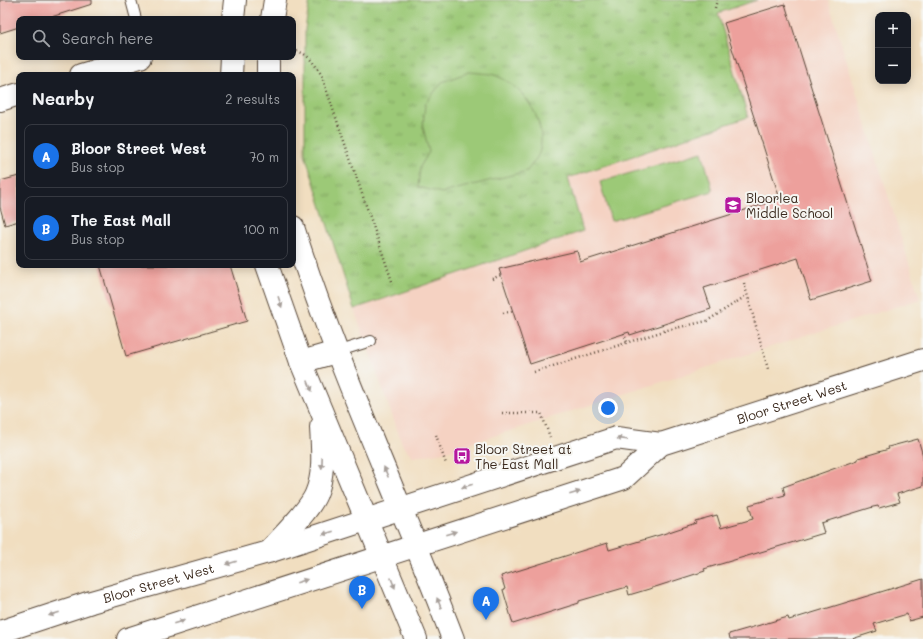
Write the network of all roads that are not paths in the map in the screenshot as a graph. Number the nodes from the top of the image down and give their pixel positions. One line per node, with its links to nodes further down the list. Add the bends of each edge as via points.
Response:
1 (131, 0): 4 (lane)
2 (235, 0): 5 (main road)
3 (275, 0): 6 (main road)
4 (135, 16)
5 (233, 16)
6 (272, 16)
7 (130, 60): 10 (main road)
8 (232, 60): 11 (main road)
9 (268, 60): 12 (main road)
10 (91, 72)
11 (231, 72)
12 (268, 72)
13 (16, 95): 14 (main road)
14 (0, 100)
15 (296, 236): 18 (main road)
16 (268, 268): 20 (main road, one-way to 20)
17 (371, 341): 18 (lane)
18 (336, 352): 20 (main road); 23 (main road, one-way to 18)
19 (923, 360): 22 (main road, Bloor Street West)
20 (300, 362): 21 (main road, one-way to 21)
21 (320, 410): 24 (main road); 26 (main road, one-way to 26, via 322,467 316,495)
22 (661, 444): 23 (main road, Bloor Street West, one-way to 23, via 616,438); 25 (main road, Bloor Street West, one-way to 22, via 624,478)
23 (400, 508): 24 (main road, Bloor Street West); 25 (main road)
24 (365, 521): 26 (main road, Bloor Street West, one-way to 26); 27 (main road)
25 (414, 545): 27 (main road, Bloor Street West); 31 (main road, one-way to 25)
26 (268, 552): 28 (main road, Bloor Street West, one-way to 28, via 92,602)
27 (382, 555): 29 (main road, Bloor Street West, one-way to 27); 30 (main road, one-way to 30)
28 (0, 632)
29 (128, 639)
30 (416, 639)
31 (453, 639)

